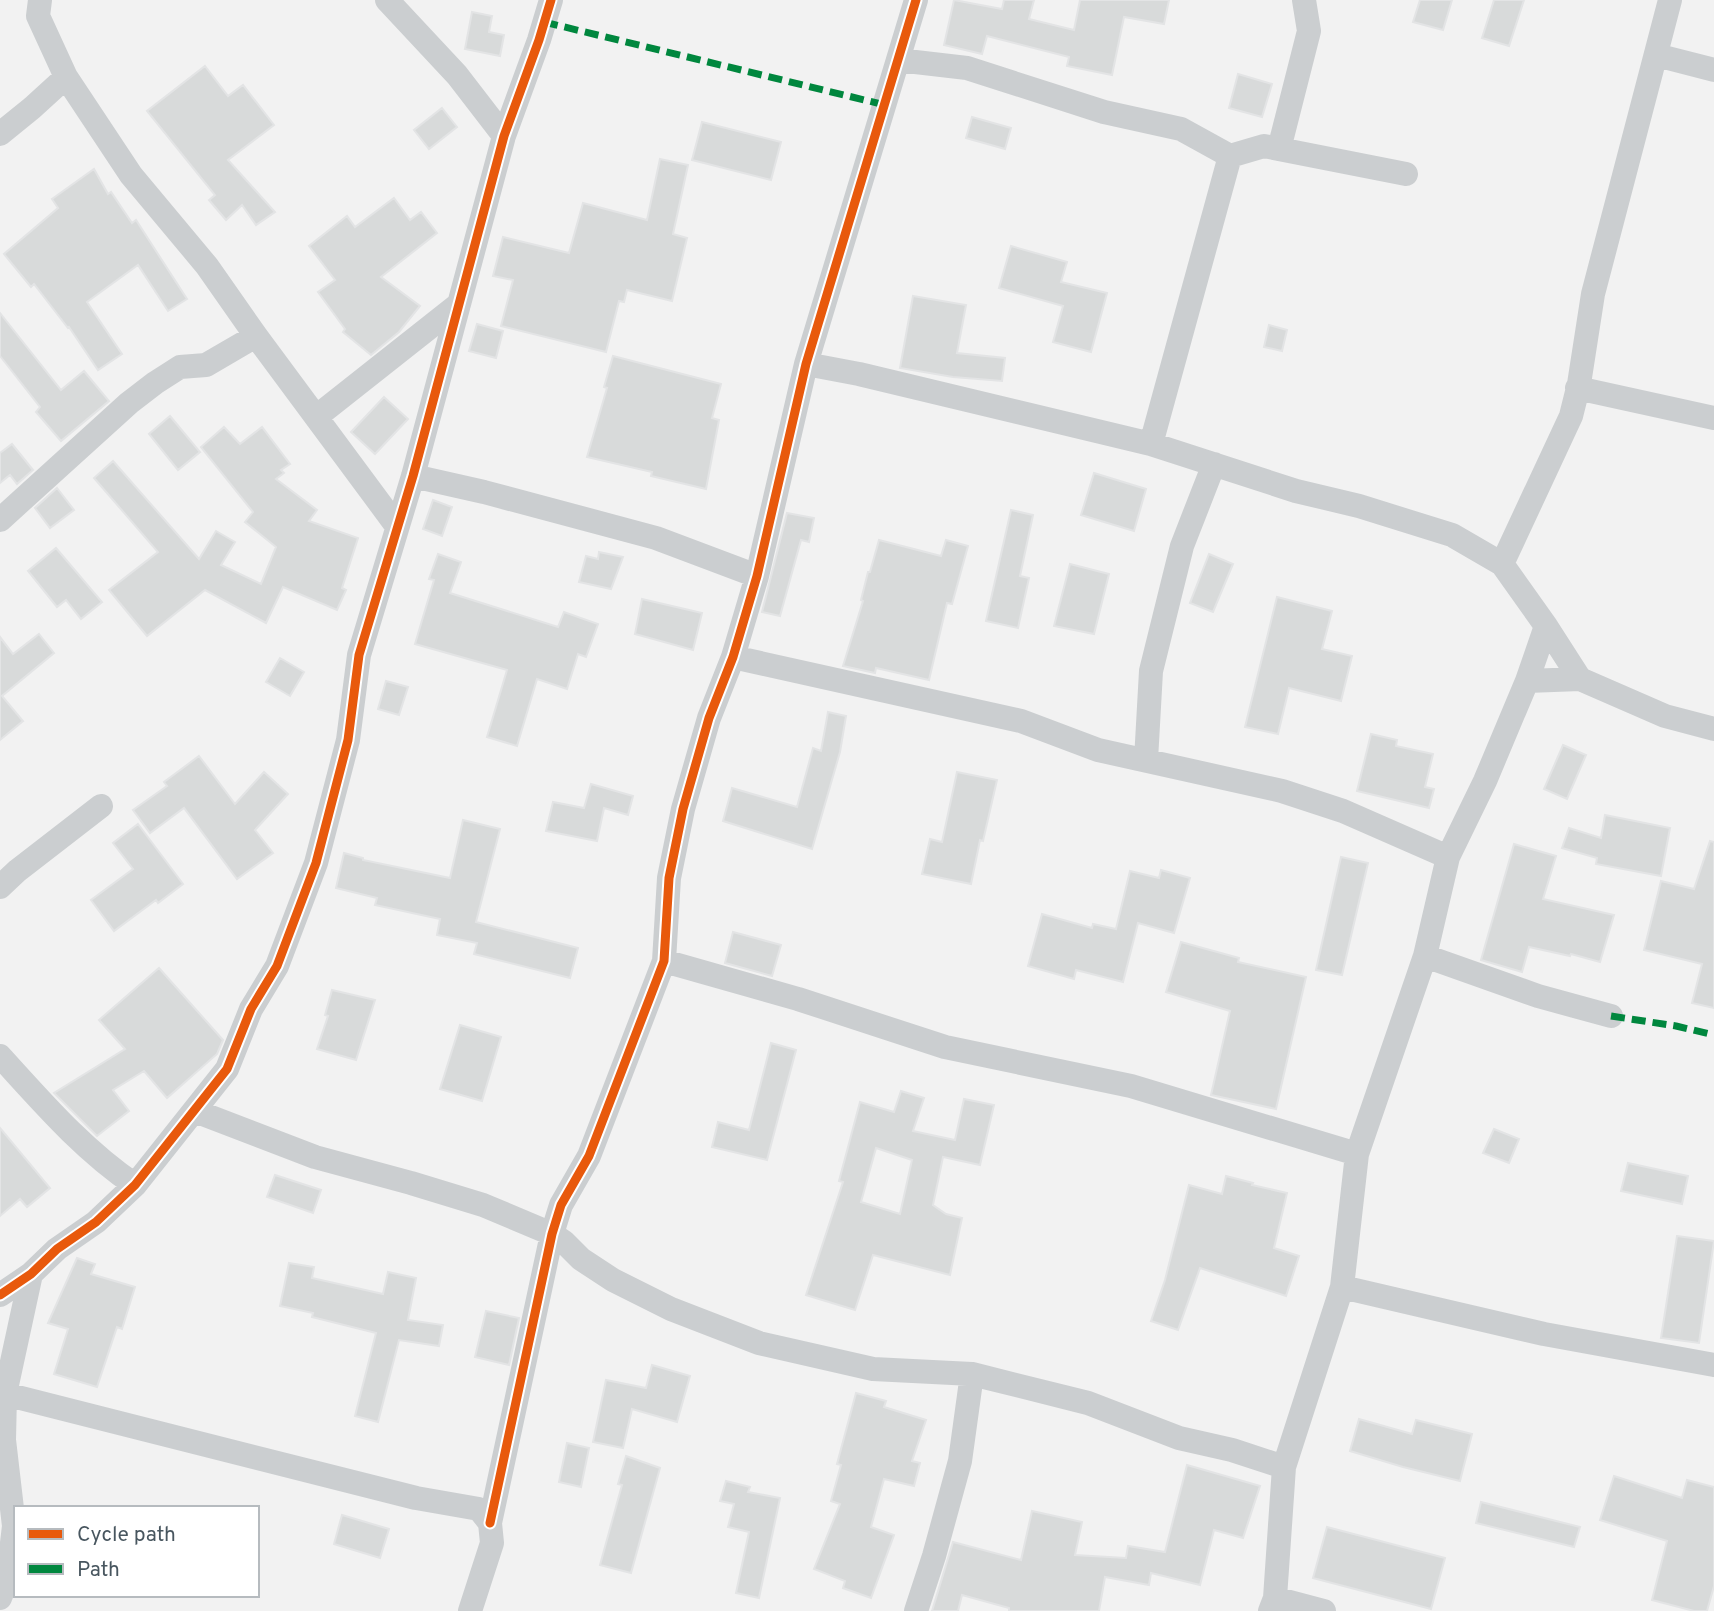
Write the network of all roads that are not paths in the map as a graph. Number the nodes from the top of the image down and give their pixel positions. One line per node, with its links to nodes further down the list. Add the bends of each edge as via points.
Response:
1 (40, 0): 10 (street, via 38,16)
2 (387, 0): 12 (street, via 457,75)
3 (551, 0): 12 (street)
4 (916, 0): 8 (street)
5 (1304, 0): 13 (street, via 1309,31)
6 (1670, 0): 7 (street)
7 (1656, 55): 9 (street); 19 (street, via 1593,295)
8 (898, 60): 14 (street, via 967,68 1104,112 1181,129); 18 (street)
9 (1714, 70)
10 (66, 77): 11 (street); 17 (street, via 131,176 207,267)
11 (0, 134)
12 (504, 136): 16 (street)
13 (1279, 149): 14 (street, via 1264,146); 15 (street)
14 (1230, 156): 22 (street)
15 (1405, 174)
16 (458, 304): 20 (street); 24 (street)
17 (256, 336): 20 (street); 25 (street, via 206,365 180,368 155,383)
18 (806, 365): 22 (street); 28 (street)
19 (1577, 388): 21 (street); 27 (street, via 1571,416)
20 (316, 417): 26 (street)
21 (1714, 418)
22 (1151, 444): 23 (street)
23 (1214, 464): 27 (street, via 1452,535); 34 (street, via 1182,546 1151,671)
24 (413, 476): 26 (street); 28 (street, via 656,538)
25 (0, 520)
26 (396, 525): 42 (street, via 359,654 348,740 316,863 276,966 251,1009 228,1069)
27 (1502, 564): 29 (street)
28 (757, 576): 30 (street)
29 (1546, 626): 31 (street); 32 (street)
30 (733, 657): 34 (street, via 1021,721 1098,750); 39 (street, via 709,718 683,809 668,878)
31 (1580, 679): 32 (street); 33 (street, via 1665,716)
32 (1527, 681): 36 (street)
33 (1714, 729)
34 (1146, 760): 36 (street, via 1294,795)
35 (101, 806): 37 (street)
36 (1448, 857): 38 (street)
37 (0, 887)
38 (1425, 956): 40 (street); 43 (street)
39 (664, 961): 43 (street, via 945,1047 1131,1086); 45 (street, via 589,1156 561,1205)
40 (1611, 1016)
41 (0, 1056): 44 (street, via 106,1166)
42 (195, 1111): 44 (street); 45 (street, via 315,1157 483,1205)
43 (1357, 1154): 47 (street)
44 (135, 1185): 46 (street)
45 (552, 1234): 51 (street, via 613,1280 671,1310 759,1343 873,1369); 54 (street)
46 (31, 1274): 48 (street); 49 (street)
47 (1342, 1287): 50 (street, via 1544,1334); 53 (street)
48 (0, 1295)
49 (7, 1345): 52 (street)
50 (1714, 1365)
51 (972, 1374): 53 (street, via 1088,1403 1179,1437); 58 (street, via 960,1461)
52 (5, 1394): 54 (street, via 416,1498 479,1509); 55 (street, via 4,1440 14,1526 8,1577)
53 (1284, 1468): 56 (street)
54 (491, 1523): 57 (street, via 492,1543)
55 (0, 1598)
56 (1272, 1605): 59 (street)
57 (470, 1611)
58 (916, 1611)
59 (1324, 1611)

